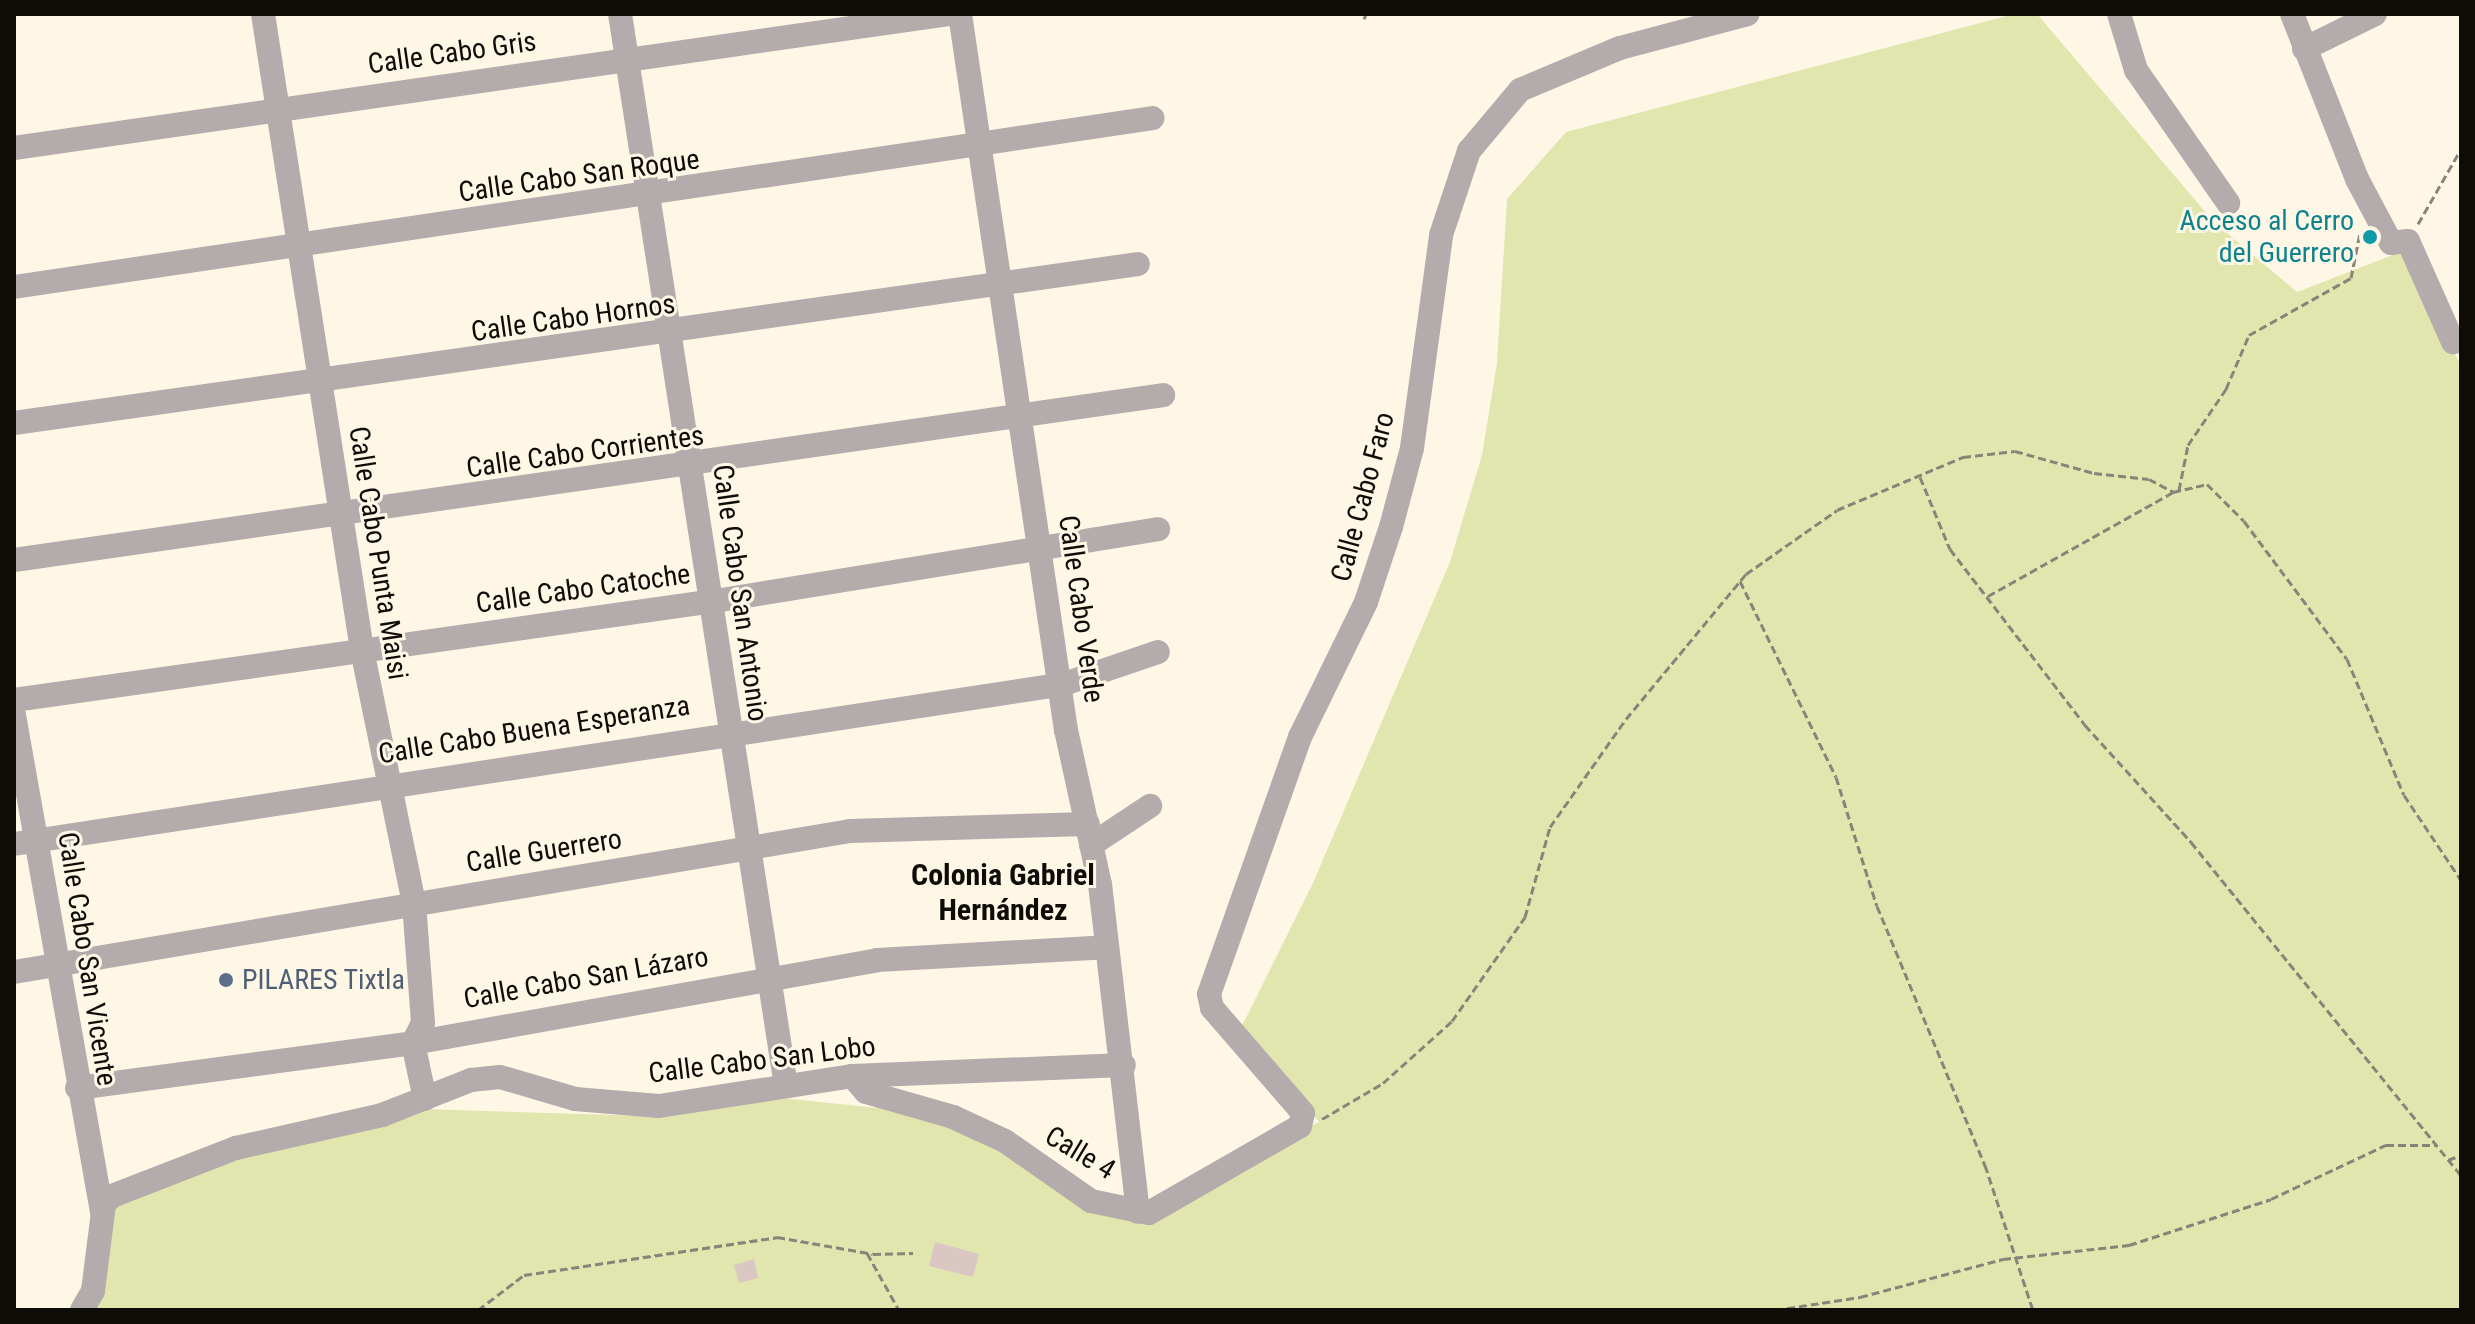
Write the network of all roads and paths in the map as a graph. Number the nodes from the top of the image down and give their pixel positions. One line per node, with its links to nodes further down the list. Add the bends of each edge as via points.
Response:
1 (263, 14): 11 (street, Calle Cabo Punta Maisi)
2 (620, 14): 10 (street, Calle Cabo San Antonio)
3 (948, 14): 10 (street, Calle Cabo Gris)
4 (960, 14): 13 (street, Calle Cabo Verde)
5 (1748, 14): 64 (street, Calle Cabo Faro, via 1620,48 1520,90 1469,151 1441,235 1412,448 1391,527 1366,602 1300,737 1209,994 1212,1008)
6 (2119, 14): 18 (street, via 2136,70)
7 (2292, 14): 9 (street)
8 (2375, 14): 9 (street)
9 (2304, 49): 16 (street)
10 (627, 57): 11 (street, Calle Cabo Gris); 17 (street, Calle Cabo San Antonio)
11 (278, 109): 14 (street, Calle Cabo Gris); 20 (street, Calle Cabo Punta Maisi)
12 (1153, 118): 13 (street, Calle Cabo San Roque)
13 (981, 144): 17 (street, Calle Cabo San Roque); 23 (street, Calle Cabo Verde)
14 (14, 148)
15 (2461, 149): 19 (path)
16 (2360, 184): 19 (street, via 2391,243); 32 (path, via 2351,278 2249,335 2226,389 2188,445)
17 (649, 196): 20 (street, Calle Cabo San Roque); 24 (street, Calle Cabo San Antonio)
18 (2228, 203)
19 (2408, 241): 25 (street)
20 (297, 247): 22 (street, Calle Cabo San Roque); 26 (street, Calle Cabo Punta Maisi)
21 (1138, 264): 23 (street, Calle Cabo Hornos)
22 (14, 287)
23 (1004, 287): 24 (street, Calle Cabo Hornos); 28 (street, Calle Cabo Verde)
24 (673, 335): 26 (street, Calle Cabo Hornos); 30 (street, Calle Cabo San Antonio)
25 (2453, 342)
26 (319, 383): 29 (street, Calle Cabo Hornos); 34 (street, Calle Cabo Punta Maisi)
27 (1163, 395): 28 (street, Calle Cabo Corrientes)
28 (1022, 420): 30 (street, Calle Cabo Corrientes); 36 (street, Calle Cabo Verde)
29 (14, 423)
30 (692, 467): 34 (street, Calle Cabo Corrientes); 40 (street, Calle Cabo San Antonio)
31 (1920, 477): 33 (path, via 1963,457 2015,451 2094,473 2149,479); 38 (path, via 1837,510); 39 (path, via 1950,549)
32 (2179, 491): 33 (path); 52 (path, via 2207,484 2347,659 2404,795)
33 (2173, 492): 39 (path)
34 (343, 516): 37 (street, Calle Cabo Corrientes); 41 (street, Calle Cabo Punta Maisi)
35 (1158, 529): 36 (street, Calle Cabo Catoche)
36 (1045, 549): 40 (street, Calle Cabo Catoche); 43 (street, Calle Cabo Verde)
37 (14, 560)
38 (1740, 581): 64 (path, via 1626,719 1550,827 1525,917 1452,1021 1340,1114); 73 (path, via 1836,777 1877,906)
39 (1988, 596): 65 (path, via 2085,725 2191,842)
40 (715, 601): 41 (street, Calle Cabo Catoche); 46 (street, Calle Cabo San Antonio)
41 (362, 650): 44 (street, Calle Cabo Catoche); 47 (street, Calle Cabo Punta Maisi)
42 (1158, 652): 43 (street, Calle Cabo Buena Esperanza)
43 (1064, 684): 46 (street, Calle Cabo Buena Esperanza); 49 (street, Calle Cabo Verde)
44 (14, 700)
45 (14, 715): 50 (street, Calle Cabo San Vicente)
46 (729, 730): 47 (street, Calle Cabo Buena Esperanza); 51 (street, Calle Cabo San Antonio)
47 (390, 782): 50 (street, Calle Cabo Buena Esperanza); 53 (street, Calle Cabo Punta Maisi)
48 (1150, 806): 49 (street)
49 (1090, 834): 51 (street, Calle Guerrero, via 850,831); 54 (street, Calle Cabo Verde)
50 (26, 842): 55 (street, Calle Cabo San Vicente)
51 (747, 847): 53 (street, Calle Guerrero); 57 (street, Calle Cabo San Antonio)
52 (2461, 880)
53 (414, 903): 55 (street, Calle Guerrero); 58 (street, Calle Cabo Punta Maisi, via 423,1023)
54 (1106, 947): 57 (street, Calle Cabo San Lázaro, via 877,960); 59 (street, Calle Cabo Verde)
55 (56, 964): 56 (street, Calle Guerrero); 62 (street, Calle Cabo San Vicente)
56 (14, 972)
57 (767, 977): 58 (street, Calle Cabo San Lázaro); 61 (street, Calle Cabo San Antonio)
58 (413, 1043): 62 (street, Calle Cabo San Lázaro); 63 (street, Calle Cabo Punta Maisi)
59 (1124, 1065): 60 (street, Calle Cabo San Lobo); 70 (street, Calle Cabo Verde)
60 (855, 1081): 61 (street, Calle Cabo San Lobo); 70 (street, Calle 4, via 1005,1141 1091,1201)
61 (786, 1086): 63 (street, Calle Cabo San Lobo, via 659,1106 575,1099 489,1076)
62 (77, 1088): 69 (street, Calle Cabo San Vicente)
63 (425, 1099): 69 (street, Calle Cabo San Lobo, via 341,1126 236,1148 112,1196)
64 (1302, 1123): 70 (street, via 1165,1207)
65 (2435, 1145): 67 (path); 73 (path, via 2386,1145 2271,1199 2129,1245)
66 (2461, 1155): 67 (path)
67 (2448, 1160): 68 (path)
68 (2461, 1176)
69 (102, 1212): 74 (street, Calle Cabo San Vicente, via 93,1291)
70 (1138, 1212)
71 (867, 1253): 72 (path); 75 (path, via 777,1237 524,1275); 76 (path)
72 (913, 1253)
73 (2016, 1258): 77 (path); 78 (path)
74 (82, 1310)
75 (478, 1310)
76 (899, 1310)
77 (1775, 1310)
78 (2033, 1310)

